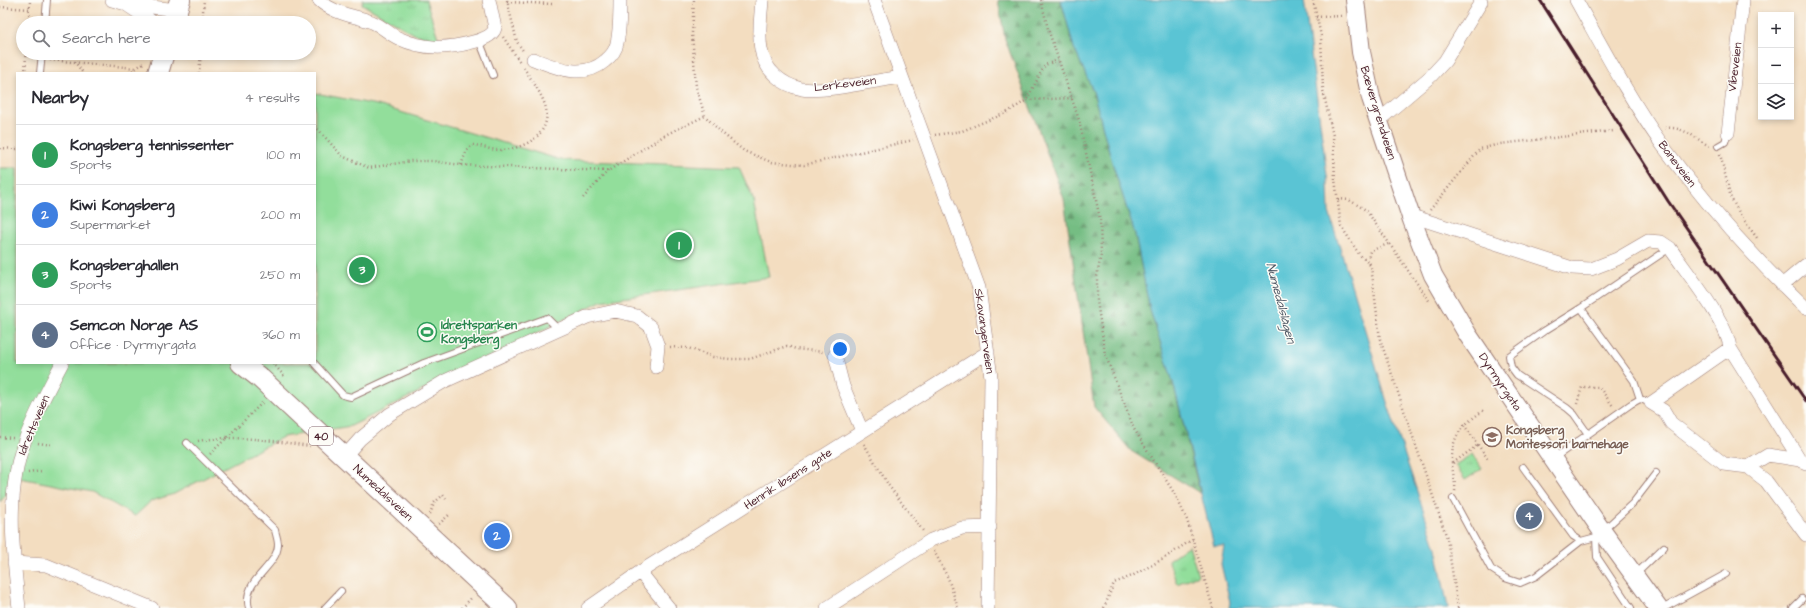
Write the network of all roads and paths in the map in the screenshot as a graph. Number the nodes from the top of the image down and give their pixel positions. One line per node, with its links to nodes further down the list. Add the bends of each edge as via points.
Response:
1 (30, 0): 21 (path)
2 (47, 0): 24 (lane)
3 (112, 0): 17 (street)
4 (204, 0): 22 (path)
5 (318, 0): 28 (street, via 348,16 374,22 398,38 431,48 457,46)
6 (489, 0): 27 (street)
7 (620, 0): 29 (street, via 617,44 609,57 596,68 580,72)
8 (694, 0): 49 (path, via 692,33 696,87)
9 (762, 0): 46 (street, Lerkeveien, via 761,50 772,74 787,84 803,89 832,88)
10 (874, 0): 46 (street, Skavangerveien)
11 (1041, 0): 35 (path)
12 (1313, 0): 26 (path)
13 (1576, 0): 69 (street, Baneveien, via 1637,107 1663,146 1726,224)
14 (1743, 0): 54 (street, Vibeveien)
15 (507, 1): 18 (path); 29 (path, via 517,42 525,54)
16 (1481, 2): 50 (street, via 1445,60 1431,76)
17 (126, 4): 22 (street); 25 (street)
18 (552, 4)
19 (0, 7): 21 (path)
20 (1356, 8): 26 (path); 50 (main road, Bævergrendveien, via 1365,75)
21 (30, 9): 23 (path)
22 (184, 15)
23 (30, 16)
24 (46, 16)
25 (144, 16)
26 (1316, 17): 62 (path, via 1321,36 1323,90 1333,136)
27 (495, 28): 28 (street, via 491,34); 59 (path, via 505,39 543,100 547,119 536,139 525,144 498,150 472,145 466,152)
28 (479, 40): 45 (lane)
29 (533, 59)
30 (24, 60): 39 (path)
31 (41, 60): 40 (lane)
32 (48, 60): 36 (path)
33 (176, 60): 43 (main road)
34 (200, 60): 44 (path)
35 (1058, 60): 47 (path); 48 (path, via 1045,65)
36 (75, 62): 38 (path); 41 (path)
37 (158, 62): 38 (path)
38 (136, 68): 42 (path)
39 (25, 72)
40 (40, 72)
41 (82, 72)
42 (130, 72)
43 (173, 72)
44 (199, 72)
45 (493, 75)
46 (902, 77): 55 (street, Skavangerveien)
47 (1072, 98): 48 (path); 116 (path, via 1100,219 1101,254 1097,277 1097,301 1105,354 1134,430 1176,496)
48 (1027, 100): 55 (path, via 1006,113 962,131)
49 (705, 116): 55 (path, via 744,151 771,162 804,165); 60 (path, via 665,135)
50 (1378, 121): 63 (main road, Bævergrendveien)
51 (316, 127): 59 (path, via 342,156 369,168 411,161 432,161)
52 (1664, 128): 56 (path, via 1676,128 1709,146)
53 (1613, 131): 63 (path, via 1500,144 1480,149 1427,213)
54 (1728, 133): 56 (lane, via 1725,142)
55 (924, 137): 76 (street, Skavangerveien, via 979,288)
56 (1718, 146): 64 (path, via 1731,198)
57 (0, 148): 58 (path)
58 (16, 149)
59 (461, 166): 60 (path)
60 (608, 171): 61 (path)
61 (583, 198)
62 (1338, 199): 65 (path, via 1350,200 1366,210); 68 (path, via 1341,226 1359,254)
63 (1416, 221): 66 (street, via 1572,268 1591,269 1617,259 1648,240 1661,242); 101 (main road, Dyrmyrgata, via 1425,256 1444,296)
64 (1760, 241)
65 (1388, 244): 68 (path, via 1370,251 1368,259); 70 (path)
66 (1670, 248): 71 (lane); 75 (street, via 1721,322 1729,338)
67 (1806, 265): 69 (street)
68 (1372, 266): 140 (path, via 1380,339 1447,538)
69 (1782, 285): 72 (street, Baneveien)
70 (1432, 305)
71 (1582, 308): 83 (lane); 87 (lane, via 1567,315 1509,356 1511,367 1517,375 1550,395)
72 (1806, 308)
73 (558, 329): 74 (street, via 587,317 615,311 637,316 651,327); 80 (lane, via 546,318 431,360 352,397 343,395); 99 (street, via 445,381 390,414 360,439)
74 (658, 346): 77 (path, via 688,348 730,360 750,359 787,346); 81 (street)
75 (1730, 348): 83 (street); 103 (street)
76 (988, 352): 89 (street, Henrik Ibsens gate); 113 (street, Skavangerveien, via 991,377)
77 (835, 355): 89 (street)
78 (62, 364): 120 (street, Idrettsveien, via 25,440 19,459 11,513)
79 (243, 364): 82 (main road, Numedalsveien / 40)
80 (315, 364)
81 (656, 367)
82 (255, 370): 99 (main road, Numedalsveien / 40)
83 (1646, 401): 86 (lane); 106 (street, via 1664,411 1670,422 1724,464)
84 (263, 402): 93 (path)
85 (1484, 410): 88 (path)
86 (1618, 413): 87 (path, via 1599,387 1582,387); 90 (lane)
87 (1574, 414): 90 (lane)
88 (1464, 425): 97 (path); 104 (path, via 1457,435)
89 (860, 432): 118 (path, via 889,486); 121 (street, Henrik Ibsens gate)
90 (1588, 434): 101 (lane)
91 (0, 437): 92 (path)
92 (17, 438)
93 (226, 438): 95 (path); 98 (path, via 250,438); 102 (path)
94 (31, 441): 96 (path)
95 (187, 443): 102 (lane)
96 (52, 445)
97 (1478, 445): 100 (path); 104 (path)
98 (311, 446)
99 (344, 457): 132 (main road, Numedalsveien / 40)
100 (1488, 459)
101 (1552, 459): 114 (main road, Dyrmyrgata)
102 (204, 460): 129 (lane, via 275,530 278,546 274,557 249,591)
103 (1803, 461): 106 (street, via 1768,455)
104 (1452, 463): 109 (path, via 1455,489)
105 (1523, 467): 117 (lane, via 1573,536)
106 (1748, 467): 115 (street, via 1766,481)
107 (1656, 473): 114 (lane, via 1633,503)
108 (446, 499): 111 (path, via 443,495 434,503)
109 (1453, 499): 117 (lane, via 1491,568 1505,578 1520,583 1536,576)
110 (449, 515): 112 (path)
111 (429, 517)
112 (438, 525)
113 (990, 527): 118 (street, via 962,528); 137 (street, Skavangerveien)
114 (1599, 534): 117 (lane); 123 (main road, Dyrmyrgata); 141 (lane, via 1597,558)
115 (1806, 535)
116 (1193, 539): 138 (path, via 1163,559 1114,583); 139 (path)
117 (1581, 540)
118 (929, 542): 135 (street); 136 (path, via 948,578)
119 (1664, 547): 123 (lane)
120 (14, 563): 127 (street, Idrettsveien); 128 (street, via 46,566)
121 (640, 572): 133 (street, Henrik Ibsens gate); 134 (street)
122 (1726, 574): 143 (lane)
123 (1634, 575): 142 (main road, Dyrmyrgata)
124 (341, 591): 130 (lane)
125 (473, 597): 131 (path)
126 (1802, 599): 144 (lane)
127 (19, 608)
128 (152, 608)
129 (249, 608)
130 (325, 608)
131 (462, 608)
132 (507, 608)
133 (588, 608)
134 (669, 608)
135 (827, 608)
136 (958, 608)
137 (988, 608)
138 (1104, 608)
139 (1213, 608)
140 (1458, 608)
141 (1631, 608)
142 (1658, 608)
143 (1664, 608)
144 (1792, 608)

